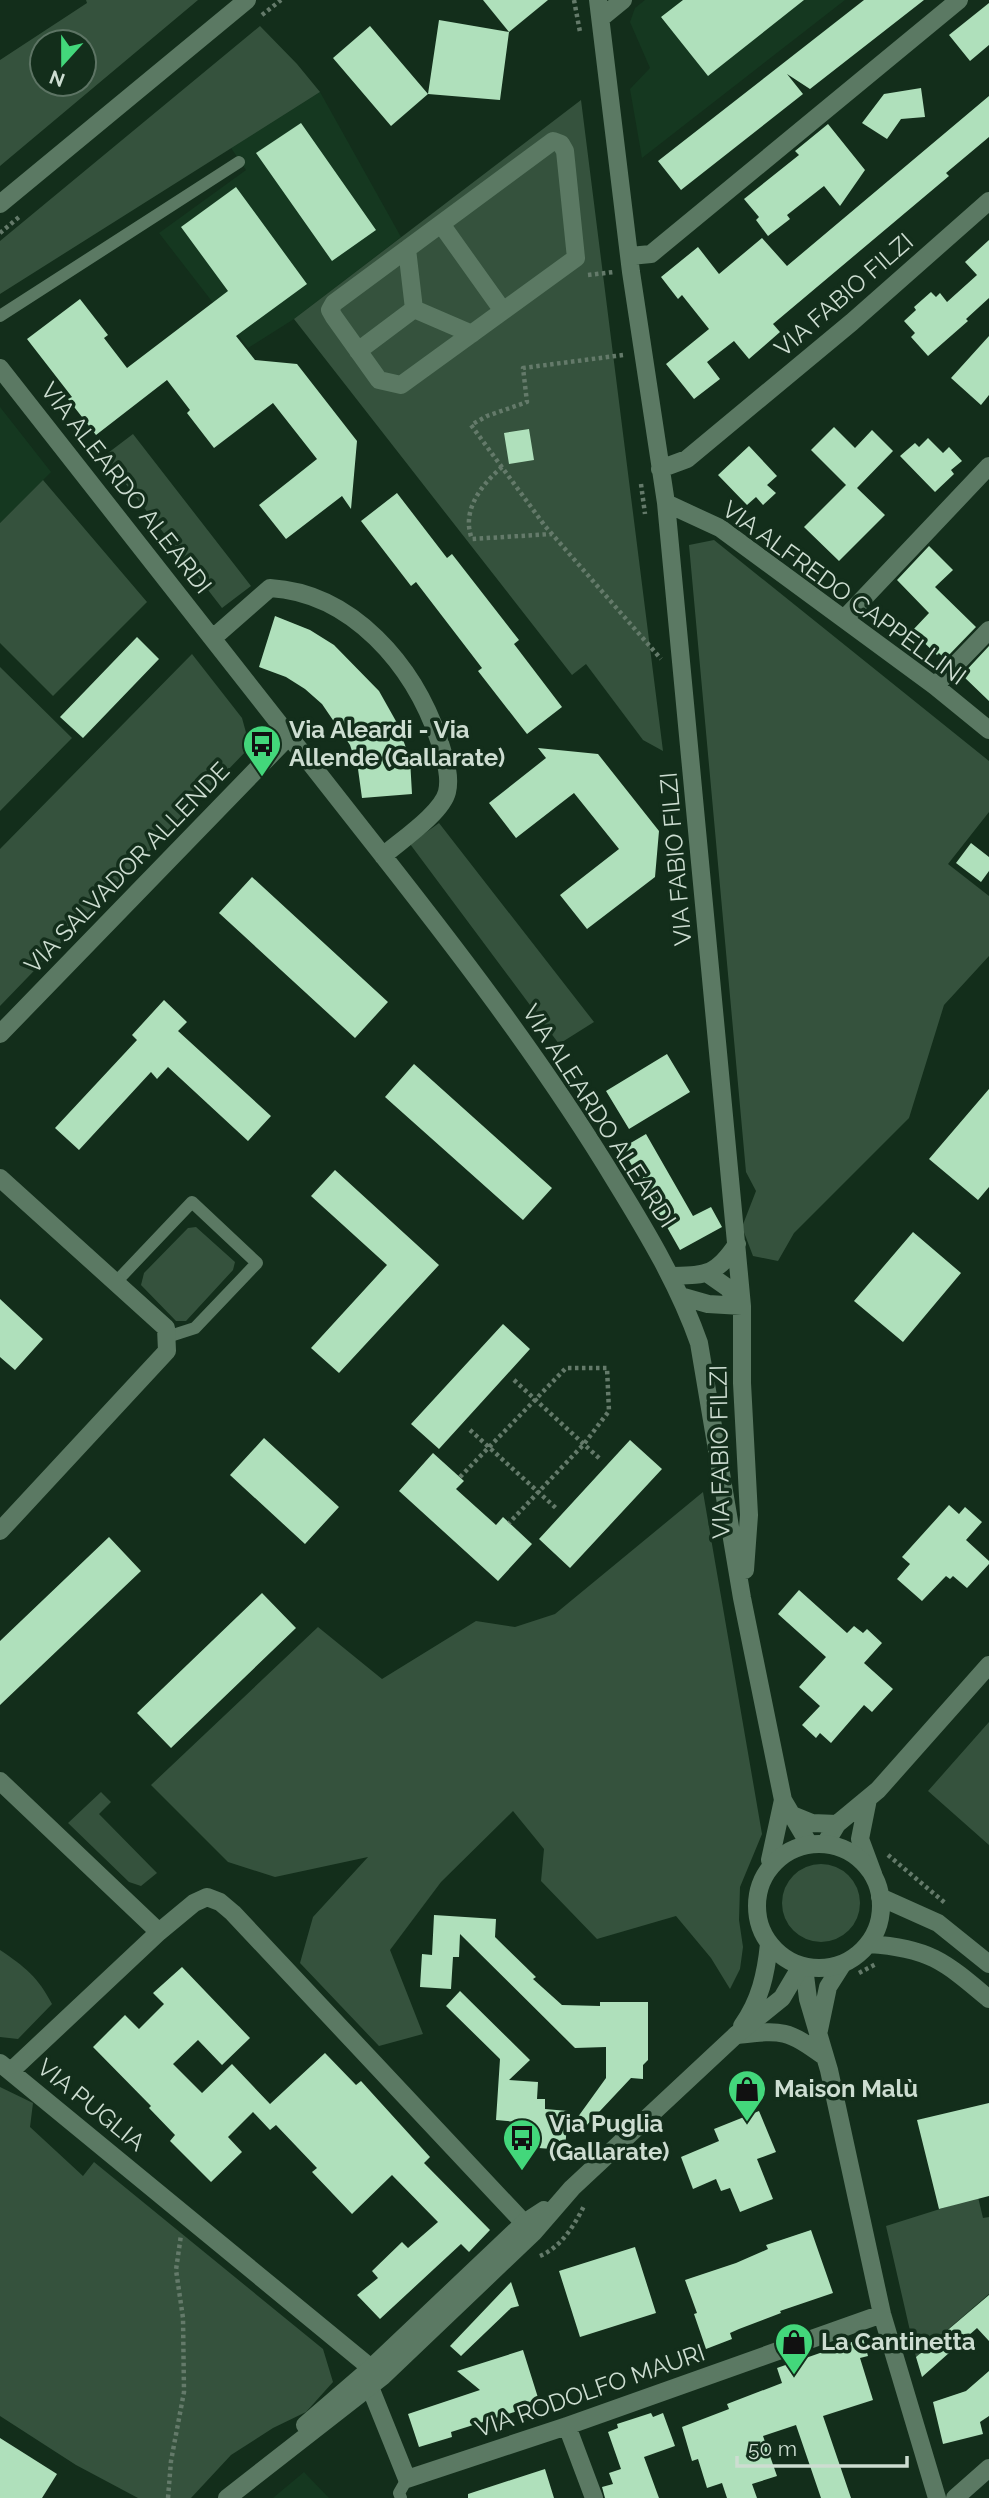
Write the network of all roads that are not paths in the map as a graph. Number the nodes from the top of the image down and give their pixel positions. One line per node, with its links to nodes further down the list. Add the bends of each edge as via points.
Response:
1 (247, 0): 7 (street)
2 (623, 0): 4 (street)
3 (959, 0): 10 (street, via 651,254)
4 (600, 9): 10 (street, VIA FABIO FILZI)
5 (239, 162): 13 (lane)
6 (989, 201): 18 (street, VIA FABIO FILZI, via 687,459)
7 (0, 204)
8 (441, 224): 9 (street); 12 (street); 12 (street, via 553,141 561,144 576,258)
9 (407, 249): 11 (street); 15 (street, via 330,310)
10 (630, 256): 18 (street, VIA FABIO FILZI)
11 (414, 309): 14 (street); 15 (street)
12 (503, 311): 14 (street)
13 (0, 316)
14 (472, 334): 15 (street, via 401,385 379,380)
15 (358, 351)
16 (0, 368): 22 (street, VIA ALEARDO ALEARDI)
17 (989, 466): 20 (street)
18 (660, 469): 19 (street, VIA FABIO FILZI)
19 (666, 503): 20 (street, VIA ALFREDO CAPPELLINI, via 720,528); 29 (street, VIA FABIO FILZI)
20 (844, 619): 23 (street, VIA ALFREDO CAPPELLINI)
21 (989, 630): 23 (street)
22 (213, 638): 25 (street, VIA ALEARDO ALEARDI); 26 (street, via 270,587 295,589 350,615 398,662 435,730 447,766 447,791 442,805)
23 (935, 686): 24 (street, VIA ALFREDO CAPPELLINI)
24 (989, 730)
25 (289, 736): 26 (street, VIA ALEARDO ALEARDI); 27 (street, VIA SALVADOR ALLENDE)
26 (383, 856): 31 (street, VIA ALEARDO ALEARDI, via 551,1080)
27 (0, 1034)
28 (0, 1178): 32 (street)
29 (737, 1244): 30 (street); 34 (street, VIA FABIO FILZI)
30 (708, 1274): 31 (street); 34 (street, via 728,1288)
31 (670, 1276): 33 (street, VIA ALEARDO ALEARDI)
32 (115, 1283): 35 (street, via 166,1328); 35 (lane, via 192,1202 257,1263 195,1328)
33 (680, 1296): 34 (street); 37 (street, VIA ALEARDO ALEARDI, via 699,1343)
34 (742, 1306): 37 (street, VIA FABIO FILZI, via 749,1516)
35 (166, 1337): 36 (street, via 167,1351)
36 (0, 1531)
37 (743, 1598): 41 (street)
38 (989, 1665): 40 (street)
39 (0, 1782): 47 (street)
40 (868, 1799): 42 (street); 45 (street, via 860,1839)
41 (787, 1807): 42 (street, via 812,1823); 43 (street); 44 (street)
42 (837, 1824): 43 (street)
43 (817, 1844): 44 (street, via 789,1851); 45 (street, via 852,1853)
44 (772, 1864): 48 (street, via 756,1898 757,1919)
45 (873, 1874): 46 (street)
46 (880, 1897): 49 (street, via 879,1925); 50 (street, via 938,1923)
47 (159, 1932): 57 (street, VIA PUGLIA); 59 (street, VIA PUGLIA, via 194,1903 207,1897 220,1902)
48 (769, 1944): 51 (street); 55 (street, via 759,1993)
49 (869, 1944): 52 (street, via 850,1961); 53 (street, via 929,1955 949,1965)
50 (989, 1964)
51 (802, 1967): 52 (street); 54 (street); 55 (street, via 782,1998)
52 (847, 1971): 54 (street, via 828,1987)
53 (989, 1999)
54 (819, 2030): 56 (street)
55 (736, 2035): 56 (street, via 779,2031); 58 (street)
56 (825, 2057): 60 (street)
57 (5, 2067): 61 (street, VIA PUGLIA)
58 (561, 2199): 59 (street); 62 (street, via 533,2233)
59 (524, 2223): 61 (street)
60 (882, 2314): 63 (street, VIA RODOLFO MAURI); 69 (street)
61 (371, 2368): 66 (street, via 326,2404)
62 (370, 2387): 65 (street); 66 (street)
63 (568, 2426): 65 (street, VIA RODOLFO MAURI); 68 (street)
64 (989, 2468): 70 (street)
65 (407, 2479): 67 (lane)
66 (234, 2493)
67 (401, 2498)
68 (594, 2498)
69 (937, 2498)
70 (956, 2498)

